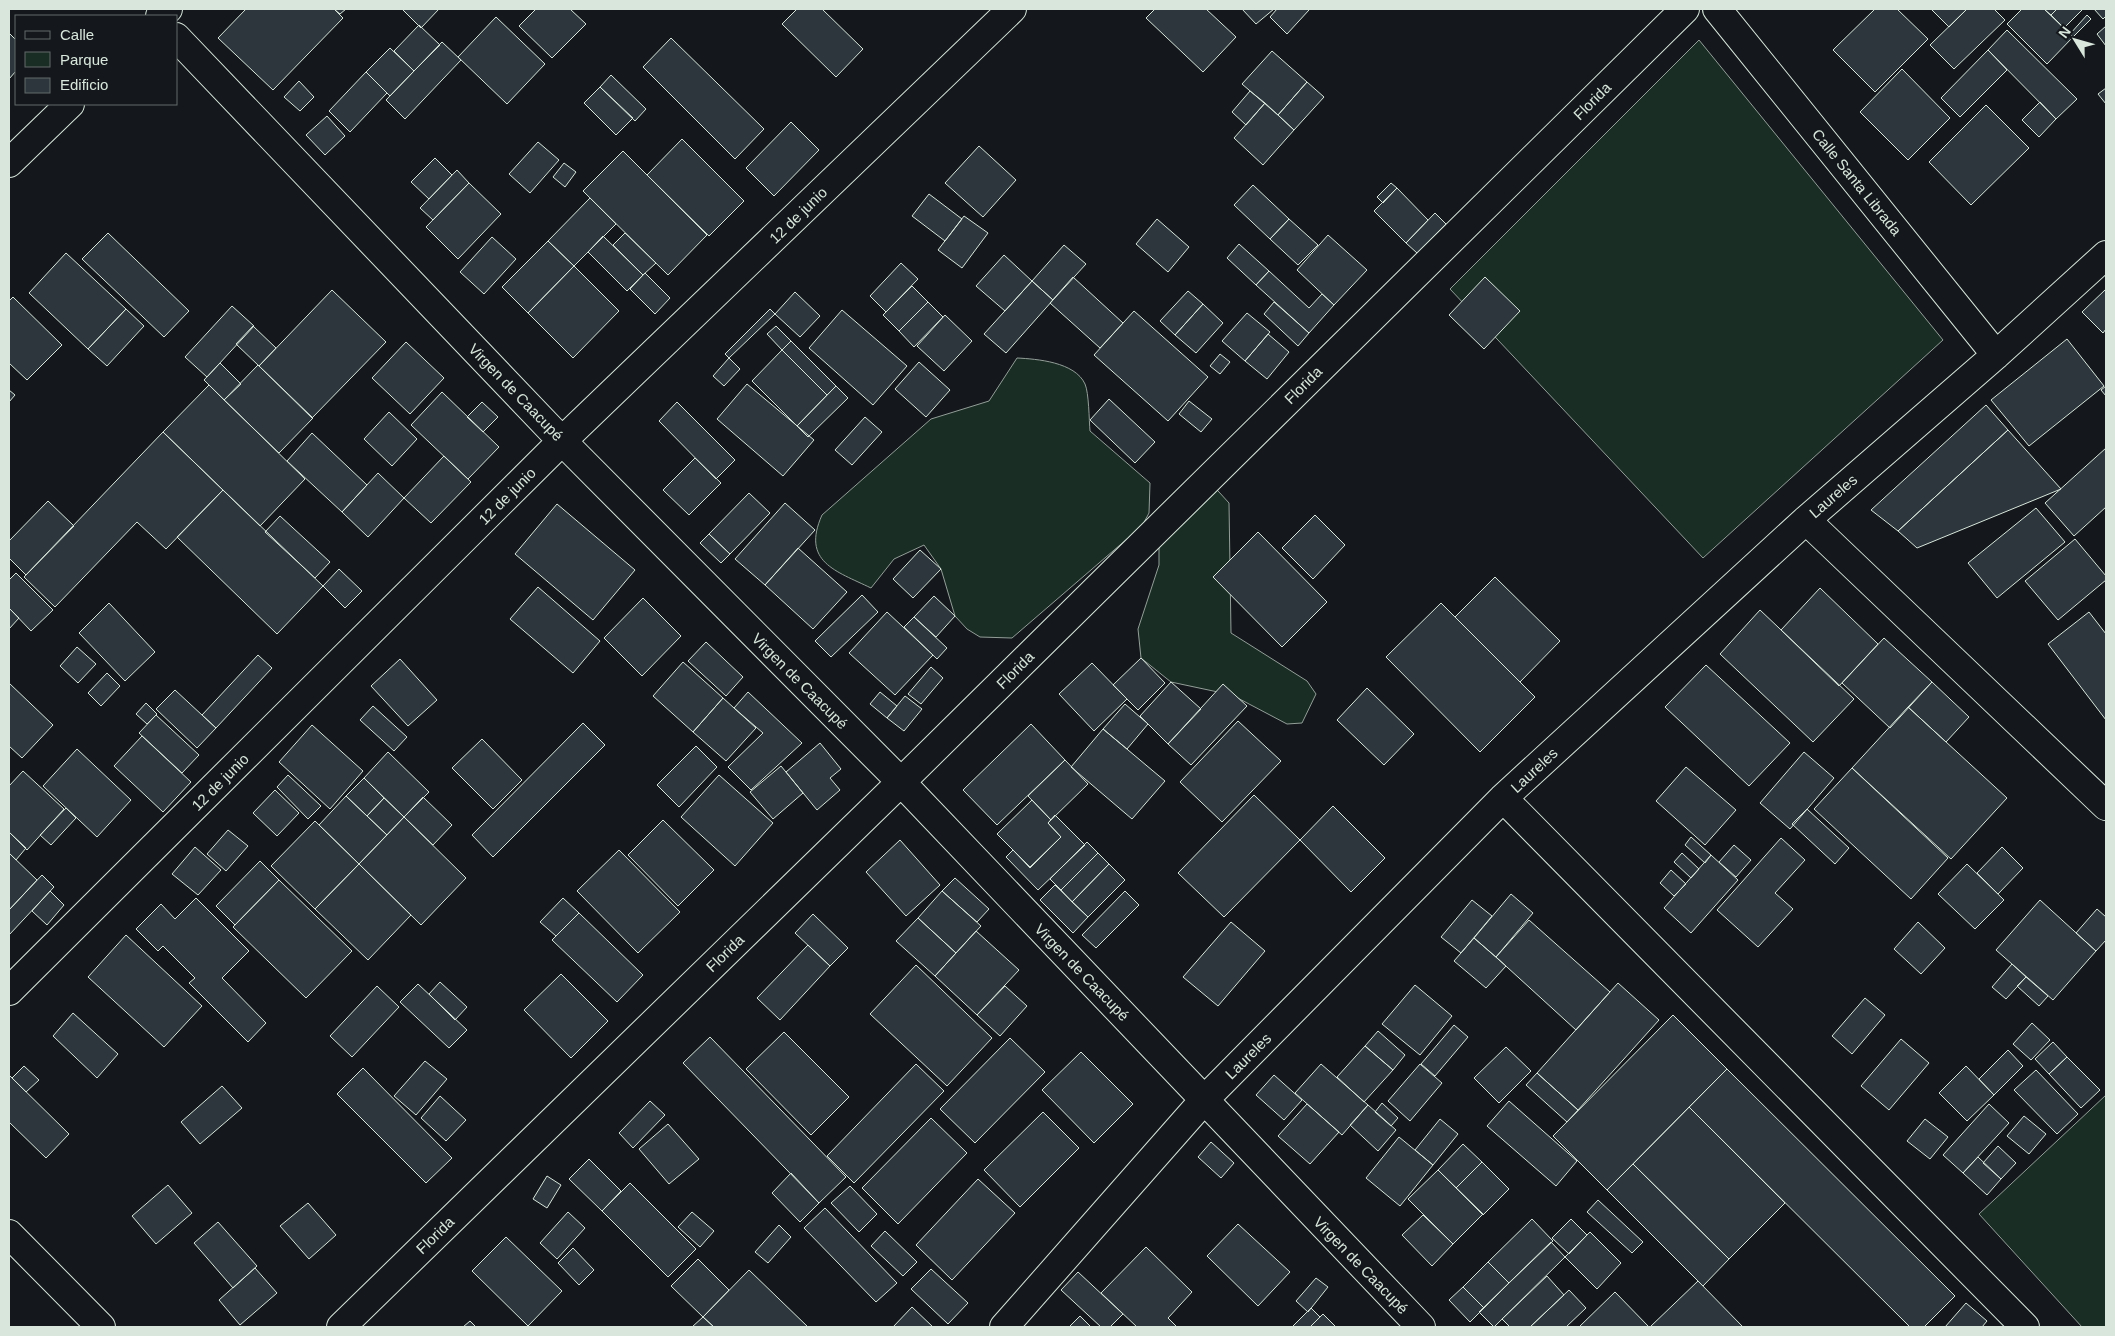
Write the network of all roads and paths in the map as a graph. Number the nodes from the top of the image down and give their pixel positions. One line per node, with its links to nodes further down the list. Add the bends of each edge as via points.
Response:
1 (1012, 9): 9 (street, 12 de junio)
2 (1685, 9): 11 (street, Florida)
3 (1717, 9): 8 (street, Calle Santa Librada)
4 (178, 39): 9 (street, Virgen de Caacupé)
5 (69, 105): 6 (street)
6 (9, 162)
7 (2106, 255): 8 (street, Laureles)
8 (1996, 355): 10 (street, Laureles)
9 (562, 441): 11 (street, Virgen de Caacupé); 14 (street, 12 de junio)
10 (1806, 520): 12 (street, Laureles); 13 (street)
11 (901, 782): 15 (street, Virgen de Caacupé); 18 (street, Florida)
12 (1503, 798): 15 (street, Laureles); 21 (street)
13 (2106, 806)
14 (9, 991)
15 (1204, 1100): 19 (street, Laureles); 20 (street, Virgen de Caacupé)
16 (9, 1234): 17 (street)
17 (101, 1327)
18 (341, 1327)
19 (1004, 1327)
20 (1421, 1327)
21 (2025, 1327)

